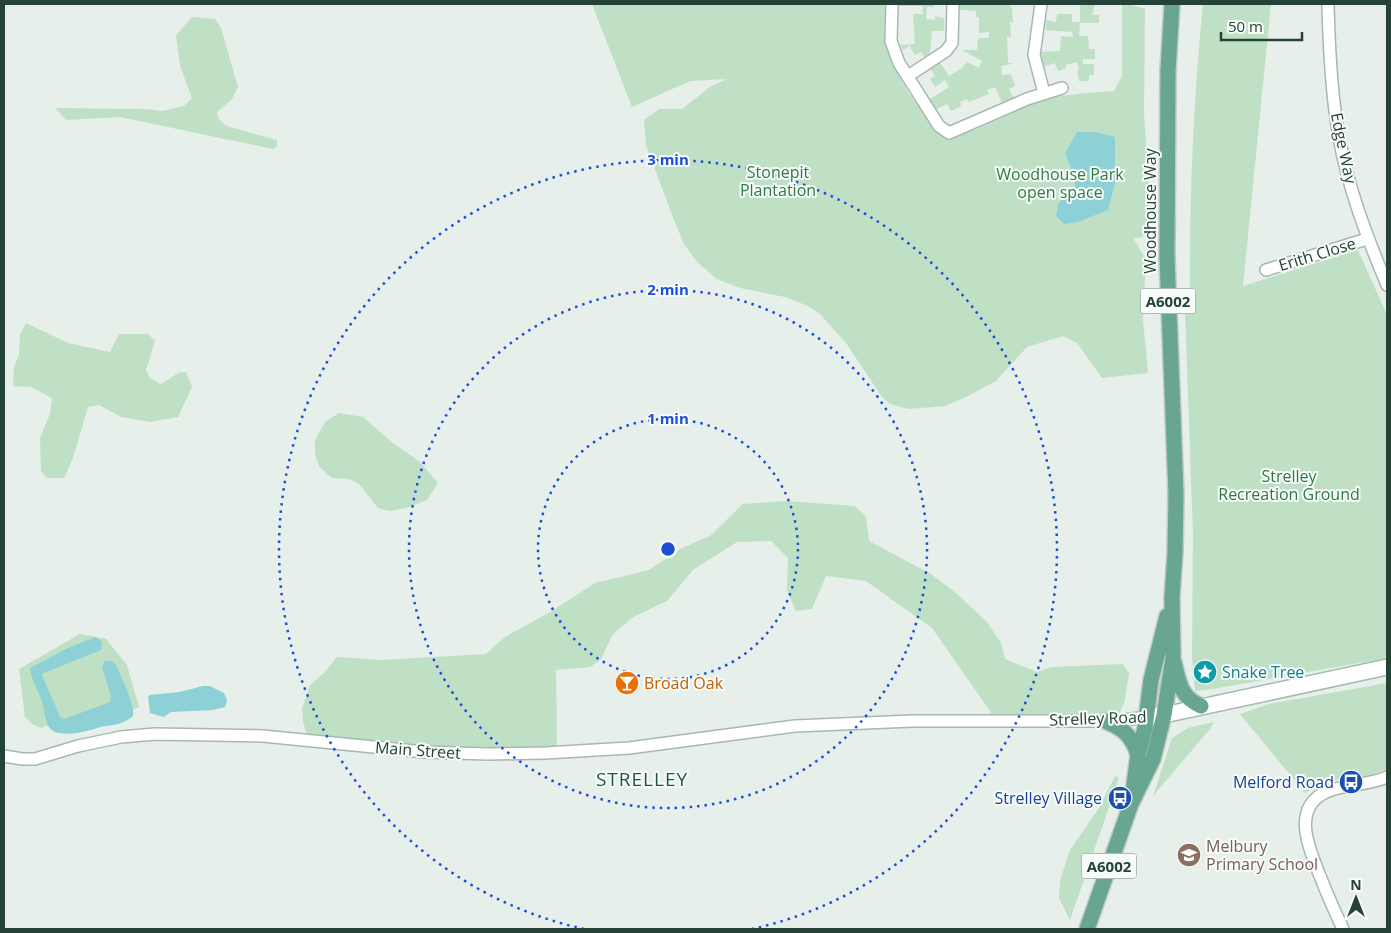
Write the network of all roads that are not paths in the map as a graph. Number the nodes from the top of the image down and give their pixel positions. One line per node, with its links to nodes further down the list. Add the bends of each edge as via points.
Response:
1 (892, 4): 6 (street, via 891,41)
2 (953, 4): 6 (street, via 952,43 946,51)
3 (1041, 4): 8 (street, via 1034,55)
4 (1172, 4): 13 (main road, Woodhouse Way / A6002, via 1168,71 1167,248 1176,494)
5 (1328, 4): 9 (street, Edge Way, via 1329,61 1339,138)
6 (908, 76): 8 (street, via 939,126 949,133)
7 (1062, 88): 8 (street)
8 (1044, 93)
9 (1368, 239): 10 (street, Edge Way); 11 (street, Erith Close)
10 (1383, 262): 12 (street, Edge Way)
11 (1266, 270)
12 (1387, 285)
13 (1172, 598): 14 (main road, Woodhouse Way / A6002); 18 (main road, Woodhouse Way / A6002, via 1151,680)
14 (1173, 658): 16 (main road, A6002, via 1184,694); 17 (main road, Woodhouse Way / A6002)
15 (1387, 667): 16 (main road, Strelley Road)
16 (1201, 706): 17 (main road, Strelley Road)
17 (1164, 715): 18 (main road, Strelley Road); 24 (main road, A6002, via 1153,758)
18 (1146, 717): 19 (street, Strelley Road); 21 (main road, A6002)
19 (1105, 721): 20 (street, Strelley Road, via 912,720); 21 (main road, via 1126,732)
20 (834, 724): 22 (street, Main Street, via 560,753 455,754 263,736 155,734 112,739 35,758)
21 (1138, 755): 24 (main road, A6002)
22 (4, 756)
23 (1387, 777): 26 (street, via 1323,793 1310,804 1306,816 1309,848)
24 (1132, 804): 25 (main road, A6002)
25 (1086, 929)
26 (1343, 929)

